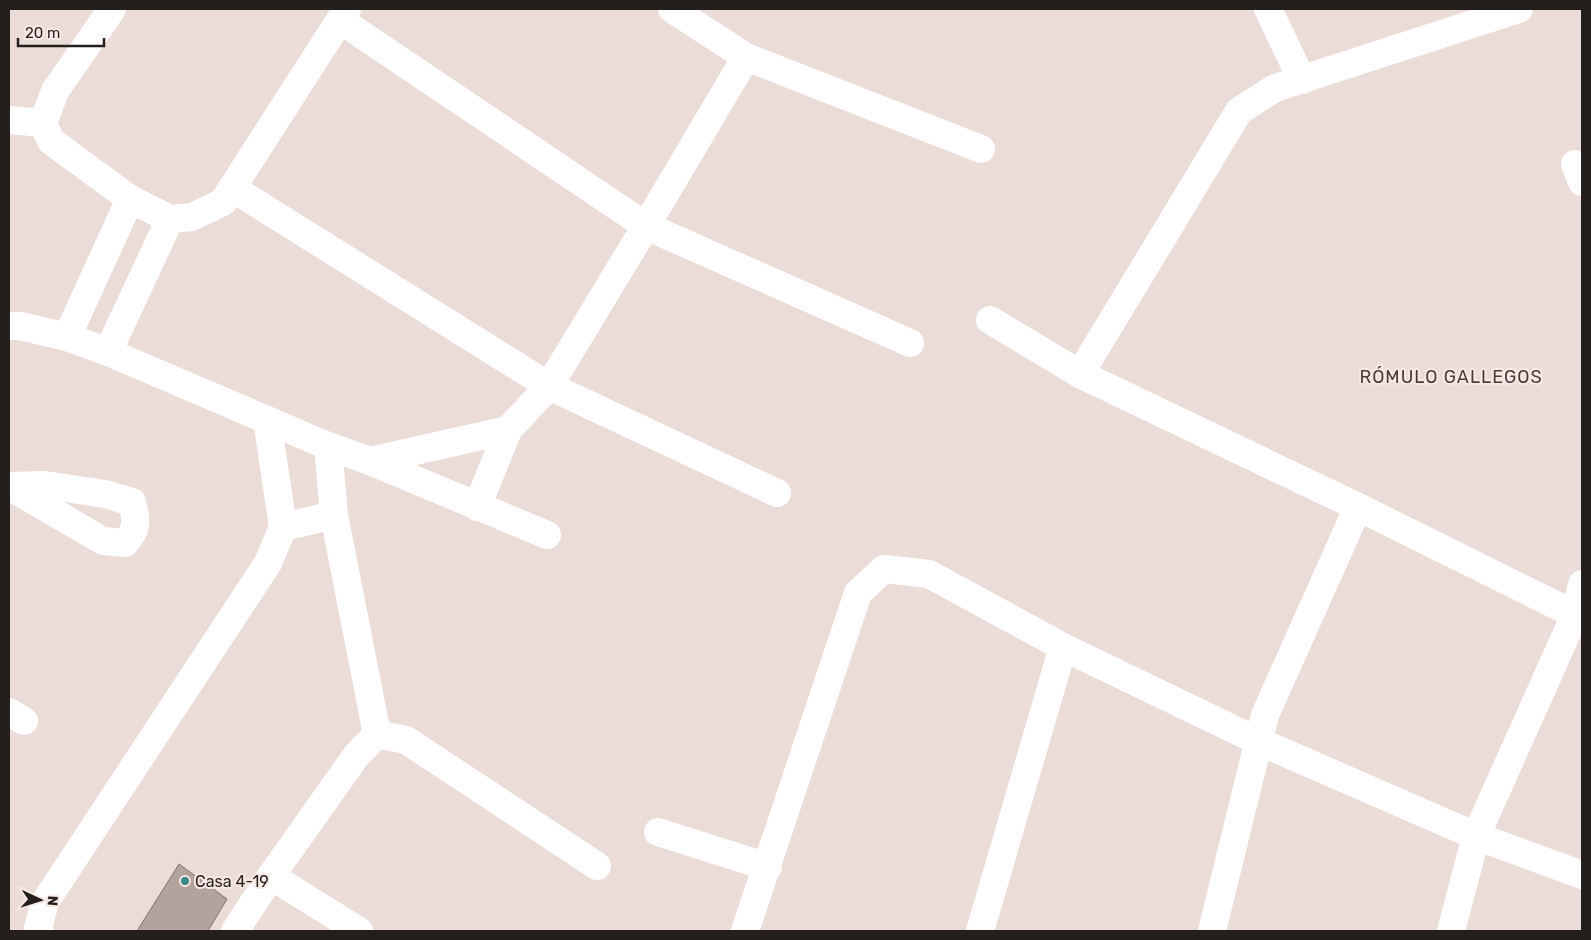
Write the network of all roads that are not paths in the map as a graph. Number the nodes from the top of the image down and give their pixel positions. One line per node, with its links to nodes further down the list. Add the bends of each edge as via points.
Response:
1 (112, 9): 9 (street, via 55,91)
2 (672, 9): 6 (street)
3 (1268, 9): 7 (street)
4 (1519, 9): 7 (street)
5 (343, 14): 11 (street); 14 (street)
6 (746, 57): 10 (street); 14 (street)
7 (1302, 80): 20 (street, via 1275,88 1239,111)
8 (9, 120): 9 (street)
9 (43, 123): 12 (street, via 51,141)
10 (981, 149)
11 (232, 188): 13 (street, via 223,202 192,218); 21 (street)
12 (130, 199): 13 (street); 17 (street)
13 (170, 219): 19 (street)
14 (646, 226): 18 (street); 21 (street)
15 (990, 320): 20 (street)
16 (9, 326): 17 (street)
17 (67, 337): 19 (street)
18 (910, 344)
19 (108, 352): 22 (street)
20 (1080, 374): 28 (street)
21 (549, 386): 23 (street); 26 (street)
22 (266, 420): 24 (street); 30 (street)
23 (508, 430): 25 (street); 27 (street)
24 (328, 446): 25 (street); 29 (street)
25 (370, 461): 27 (street)
26 (777, 493)
27 (477, 507): 31 (street)
28 (1358, 507): 33 (street); 36 (street, via 1266,715)
29 (334, 515): 30 (street); 35 (street)
30 (283, 527): 43 (street, via 268,563 45,902)
31 (547, 535)
32 (1582, 584): 33 (street)
33 (1579, 616): 38 (street)
34 (1063, 647): 36 (street); 40 (street, via 929,574 884,569 858,593); 47 (street)
35 (377, 734): 39 (street, via 406,740); 42 (street, via 356,756)
36 (1260, 742): 38 (street); 48 (street)
37 (658, 832): 40 (street)
38 (1476, 836): 41 (street); 49 (street)
39 (597, 866)
40 (768, 867): 46 (street)
41 (1582, 875)
42 (272, 876): 44 (street); 45 (street)
43 (40, 931)
44 (235, 931)
45 (359, 931)
46 (746, 931)
47 (980, 931)
48 (1212, 931)
49 (1451, 931)

